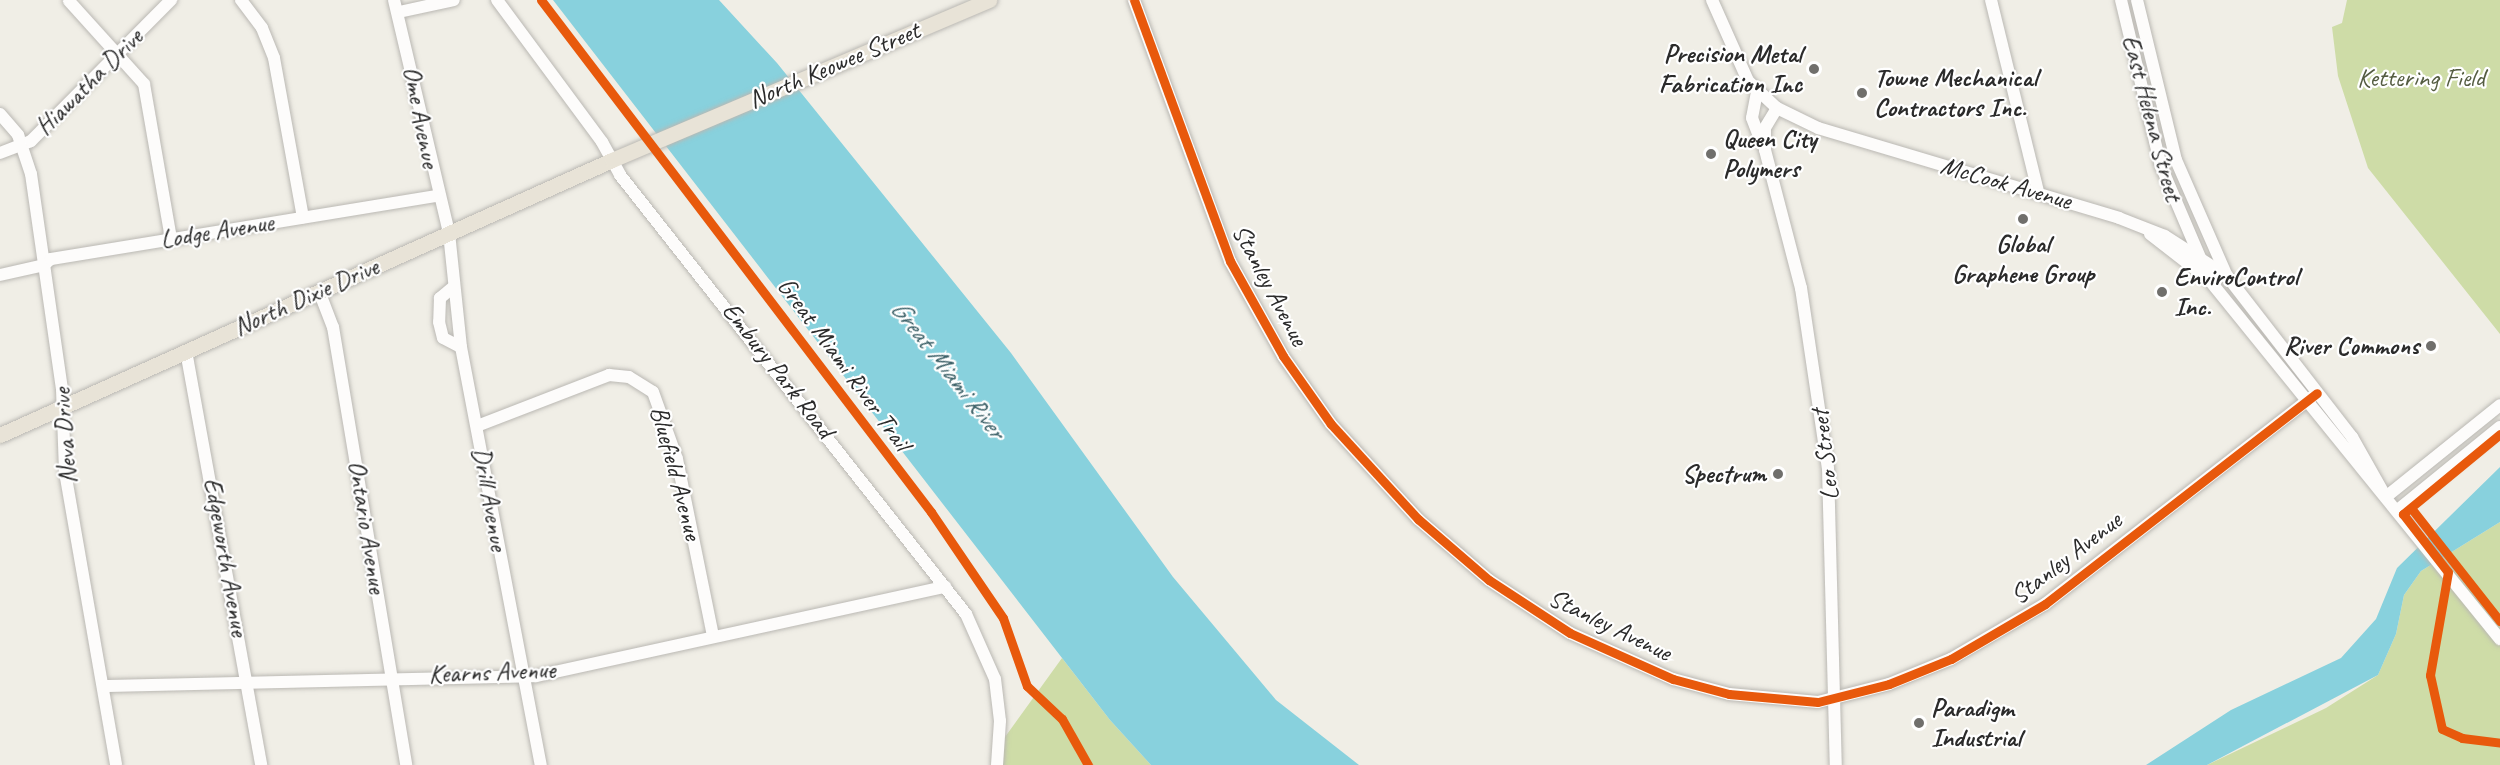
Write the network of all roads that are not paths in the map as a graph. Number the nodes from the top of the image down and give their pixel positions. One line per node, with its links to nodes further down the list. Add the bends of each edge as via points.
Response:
1 (171, 0): 16 (street, Hiawatha Drive)
2 (242, 0): 26 (street, via 262,28 274,58)
3 (394, 0): 13 (street, Ome Avenue)
4 (453, 0): 13 (street)
5 (497, 0): 23 (street, Embury Park Road)
6 (989, 0): 23 (main road, North Keowee Street)
7 (1134, 0): 55 (street, Stanley Avenue, via 1215,228 1251,302 1331,424 1418,519 1514,598 1630,663 1729,694 1800,701)
8 (1712, 0): 17 (street, via 1738,62)
9 (1991, 0): 24 (street)
10 (2121, 0): 15 (street, East Helena Street)
11 (2137, 0): 14 (street, East Helena Street)
12 (69, 1): 16 (street)
13 (399, 12): 25 (street, Ome Avenue)
14 (2147, 43): 15 (street); 33 (street, East Helena Street, via 2182,177)
15 (2132, 47): 30 (street, East Helena Street, via 2161,166)
16 (120, 52): 20 (street, Hiawatha Drive); 29 (street, via 149,98)
17 (1757, 92): 18 (street); 21 (street, Leo Street, via 1752,118)
18 (1777, 108): 21 (street, Leo Street, via 1765,128); 24 (street, McCook Avenue, via 1818,128)
19 (0, 114): 20 (street, Neva Drive)
20 (24, 146): 22 (street, Hiawatha Drive); 31 (street, Neva Drive)
21 (1765, 150): 55 (street, Leo Street, via 1801,288 1828,468)
22 (0, 153)
23 (612, 160): 27 (main road, North Dixie Drive); 48 (street, Embury Park Road)
24 (2038, 192): 28 (street, McCook Avenue)
25 (437, 196): 26 (street, Lodge Avenue); 27 (street, Ome Avenue)
26 (303, 217): 29 (street, Lodge Avenue)
27 (449, 233): 35 (street, Drill Avenue); 36 (main road, North Dixie Drive)
28 (2149, 233): 30 (street, McCook Avenue, via 2165,236); 34 (street)
29 (171, 239): 31 (street, Lodge Avenue, via 51,259)
30 (2202, 259): 33 (street, McCook Avenue); 34 (street, East Helena Street)
31 (45, 265): 32 (street, Lodge Avenue); 42 (street, Neva Drive, via 63,389)
32 (0, 275)
33 (2227, 276): 39 (street, East Helena Street)
34 (2209, 279): 40 (street, East Helena Street)
35 (452, 288): 37 (street, Drill Avenue); 37 (street, via 440,298 439,322 443,338)
36 (319, 291): 38 (main road, North Dixie Drive); 52 (street, Ontario Avenue, via 333,327)
37 (461, 347): 43 (street, Drill Avenue)
38 (186, 351): 42 (main road, North Dixie Drive); 53 (street, Edgeworth Avenue)
39 (2318, 393): 40 (street, Stanley Avenue); 46 (street, East Helena Street, via 2378,475)
40 (2305, 402): 46 (street, East Helena Street); 55 (street, Stanley Avenue, via 2014,625 1918,674)
41 (2500, 405): 46 (street)
42 (59, 408): 45 (main road, North Dixie Drive); 54 (street, Neva Drive, via 64,472)
43 (477, 426): 49 (street, Bluefield Avenue, via 609,375 628,376 653,392 677,459); 51 (street, Drill Avenue)
44 (2500, 427): 47 (street)
45 (0, 435)
46 (2385, 493): 47 (street, East Helena Street)
47 (2402, 514): 50 (street, East Helena Street)
48 (945, 587): 49 (street, Kearns Avenue); 60 (street, Embury Park Road, via 974,626 994,679 1000,721)
49 (714, 636): 51 (street, Kearns Avenue, via 536,676)
50 (2500, 639)
51 (521, 674): 52 (street, Kearns Avenue); 59 (street, Drill Avenue)
52 (391, 676): 53 (street, Kearns Avenue); 58 (street, Ontario Avenue)
53 (247, 680): 54 (street, Kearns Avenue); 57 (street, Edgeworth Avenue)
54 (103, 686): 56 (street, Neva Drive)
55 (1836, 698): 61 (street, Leo Street)
56 (116, 765)
57 (261, 765)
58 (406, 765)
59 (541, 765)
60 (997, 765)
61 (1836, 765)

